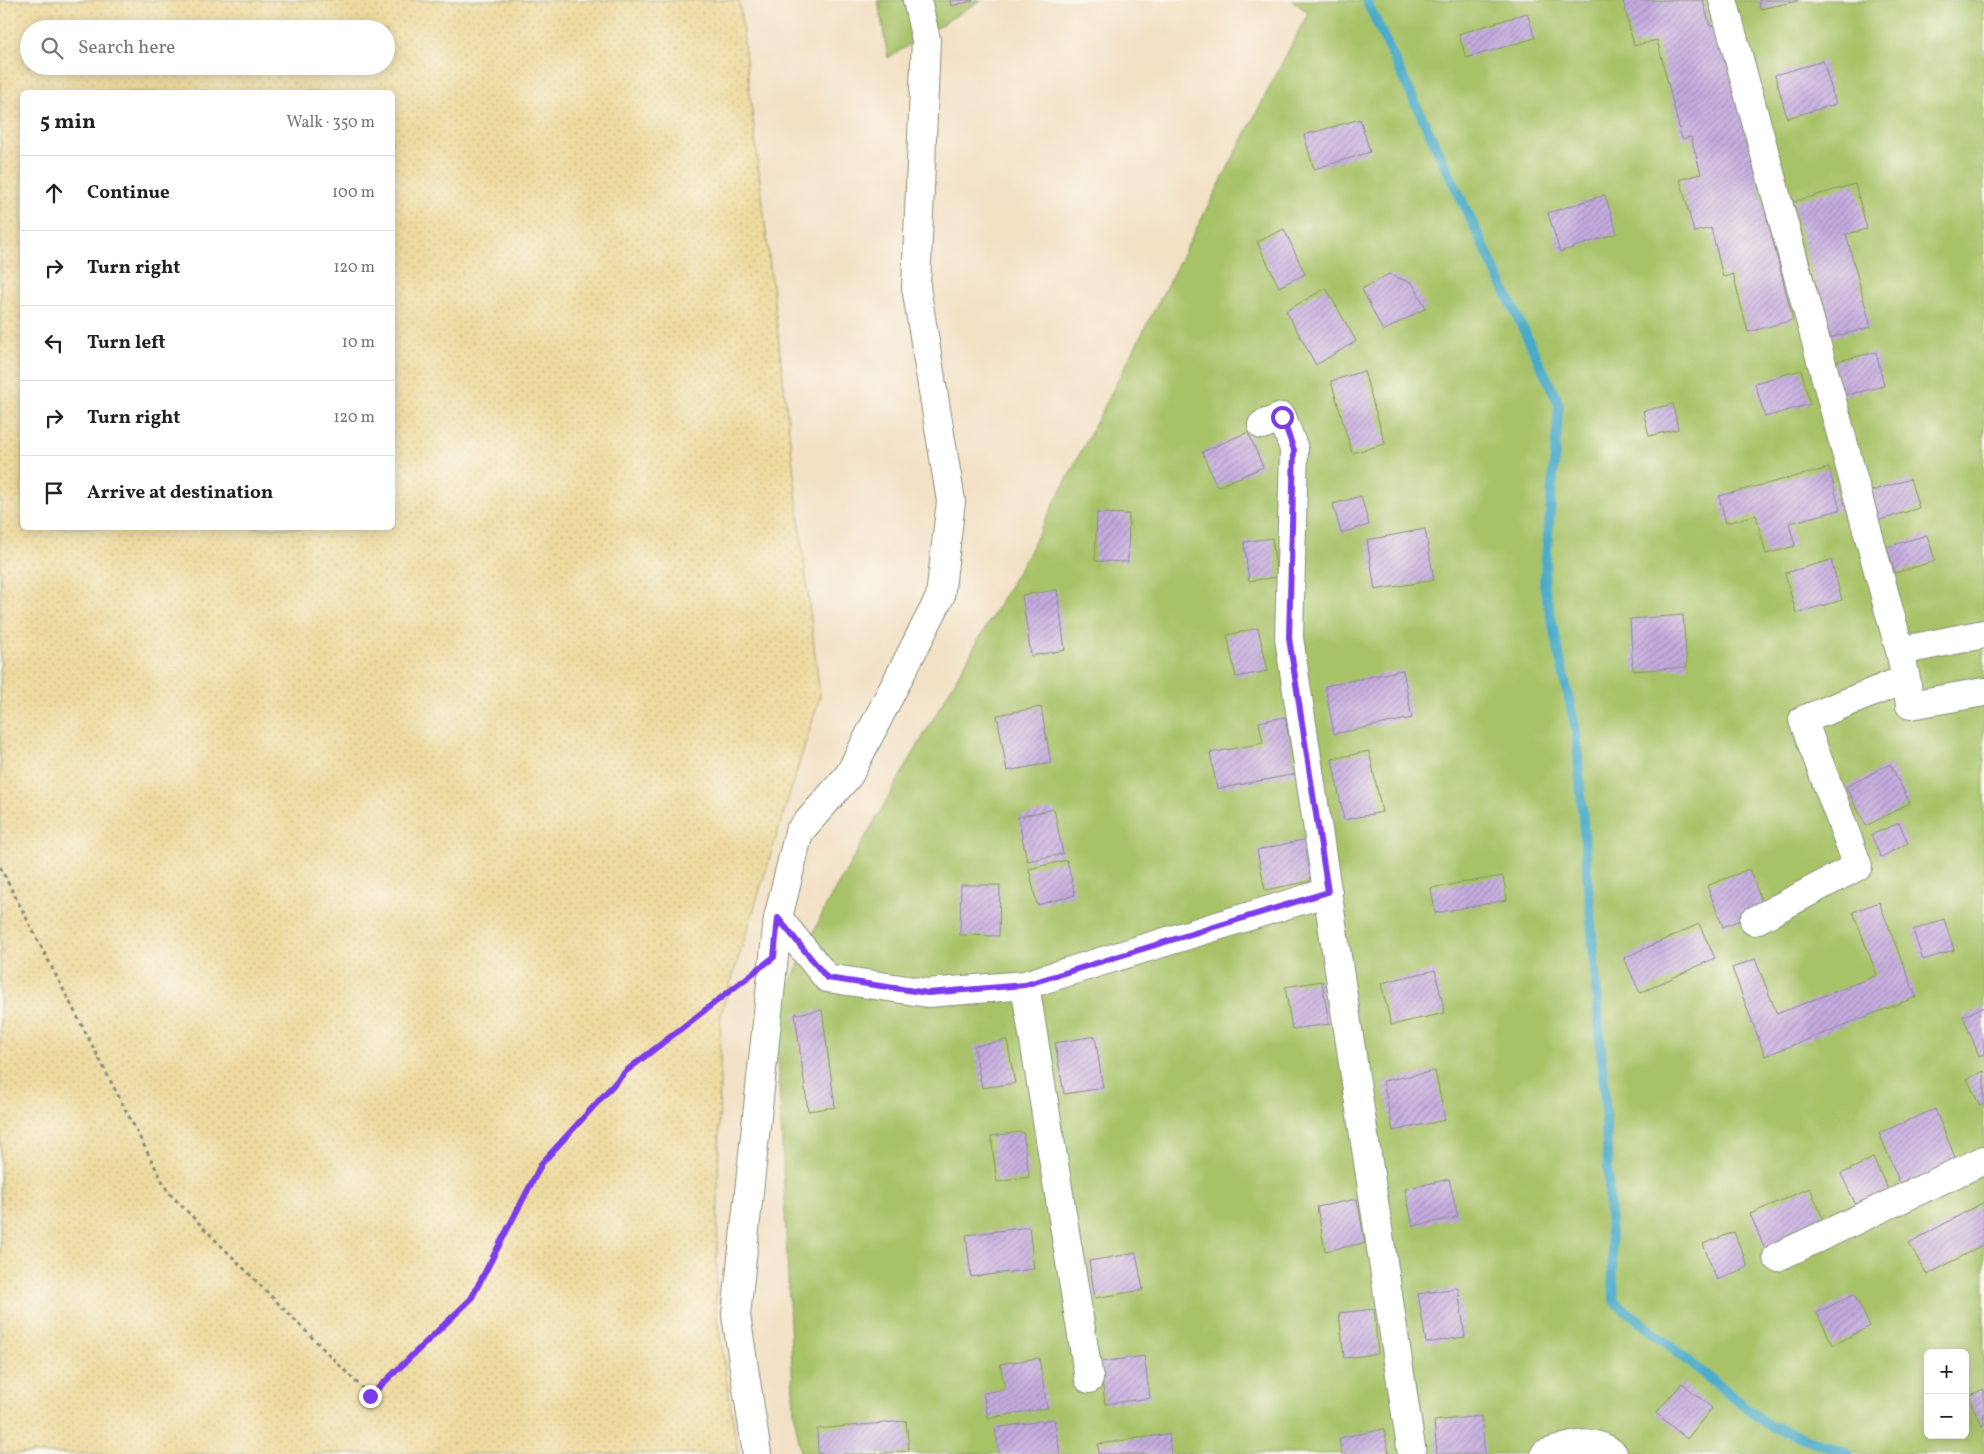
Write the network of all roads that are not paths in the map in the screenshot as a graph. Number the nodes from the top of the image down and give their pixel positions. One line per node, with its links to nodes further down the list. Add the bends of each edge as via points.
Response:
1 (917, 0): 9 (street, via 926,40 916,287 952,501 940,597 849,775 799,832)
2 (1723, 0): 5 (street)
3 (1262, 425): 8 (street, via 1282,417 1294,450 1289,638)
4 (1984, 634): 5 (street)
5 (1900, 650): 6 (street)
6 (1906, 679): 7 (street, via 1910,705); 10 (street, via 1803,720 1858,866)
7 (1984, 692)
8 (1328, 892): 11 (street); 16 (street)
9 (778, 918): 11 (street, via 827,978 928,993); 15 (street, via 736,1315)
10 (1754, 922)
11 (1025, 985): 14 (street)
12 (1984, 1160): 13 (street)
13 (1777, 1257)
14 (1090, 1379)
15 (757, 1454)
16 (1412, 1454)
17 (1545, 1454): 18 (street, via 1589,1443)
18 (1614, 1454)

